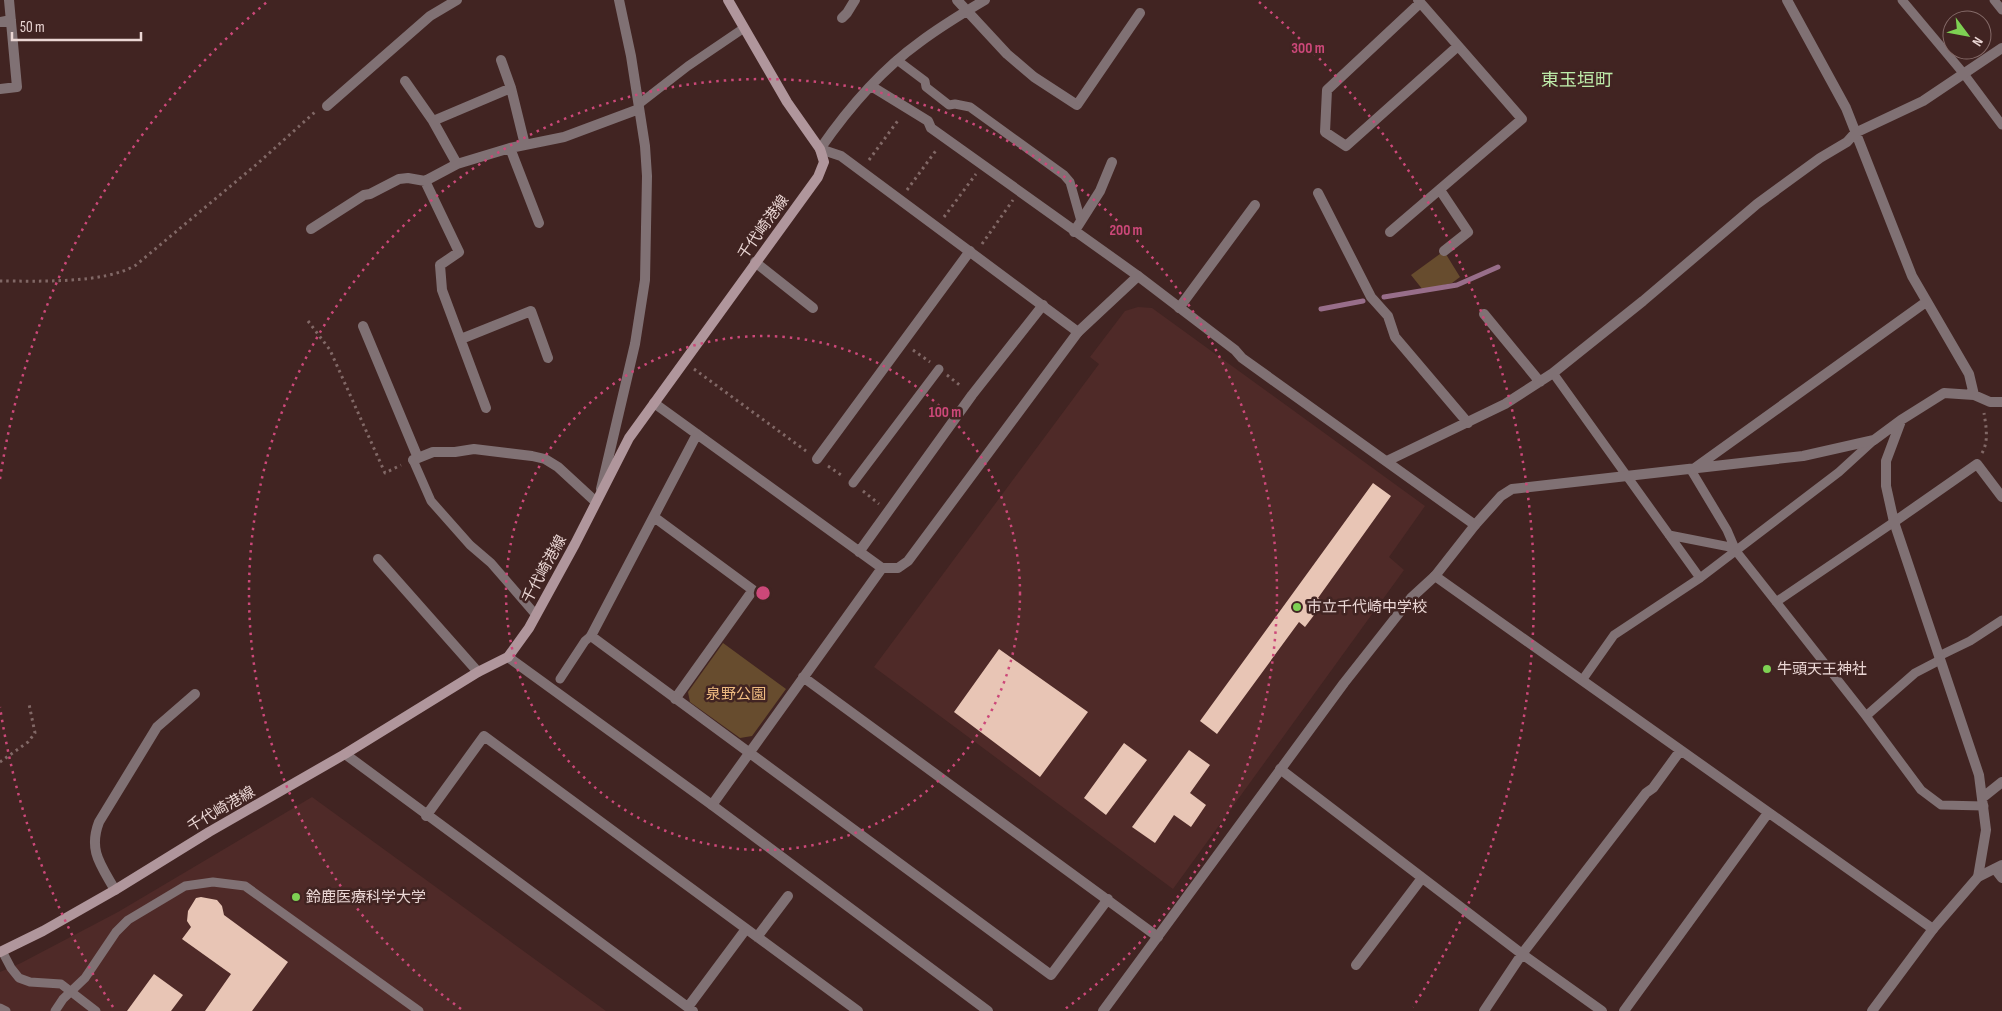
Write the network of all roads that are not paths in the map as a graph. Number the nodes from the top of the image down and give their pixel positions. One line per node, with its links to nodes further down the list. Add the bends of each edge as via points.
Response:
1 (9, 0): 16 (street)
2 (457, 0): 28 (street, via 430,16)
3 (619, 0): 29 (street)
4 (728, 0): 18 (main road)
5 (855, 0): 15 (street)
6 (957, 0): 13 (street)
7 (985, 0): 13 (street)
8 (1787, 0): 32 (street, via 1846,108)
9 (1902, 0): 23 (lane)
10 (1994, 0): 12 (lane)
11 (1419, 2): 19 (street); 19 (street, via 1327,90 1324,132 1346,146)
12 (2002, 10)
13 (967, 11): 14 (street, via 1028,72 1077,105); 22 (street)
14 (1140, 13)
15 (842, 18)
16 (11, 20): 17 (street); 27 (street, via 17,87)
17 (0, 22)
18 (744, 28): 29 (lane, via 688,66); 35 (main road, via 787,102)
19 (1458, 46): 39 (street, via 1522,119)
20 (2002, 48): 23 (street)
21 (501, 60): 26 (street)
22 (897, 60): 25 (street); 42 (lane, via 949,105 970,107 1064,175 1070,182)
23 (1964, 74): 31 (lane); 32 (street, via 1923,101)
24 (405, 81): 30 (street)
25 (871, 86): 35 (street); 45 (street, via 928,121 931,128)
26 (511, 88): 30 (street); 33 (street)
27 (0, 89)
28 (327, 106)
29 (639, 106): 33 (street, via 564,138); 78 (street, via 647,176 645,280 635,344)
30 (433, 121): 37 (street)
31 (2002, 125)
32 (1855, 133): 51 (street, via 1905,260); 61 (street, via 1847,142 1757,204 1643,302)
33 (525, 145): 34 (street)
34 (510, 148): 37 (street); 43 (street)
35 (820, 149): 48 (street, via 842,156); 49 (main road, 千代崎港線, via 824,162 818,177)
36 (1112, 162): 42 (street, via 1100,191)
37 (457, 164): 38 (street)
38 (425, 182): 44 (street, via 399,179 364,195); 58 (street, via 459,252 440,264 442,290)
39 (1440, 190): 46 (street); 47 (street, via 1468,232)
40 (1318, 194): 68 (street, via 1371,297 1388,316 1395,337)
41 (1255, 205): 54 (street)
42 (1081, 221): 45 (street)
43 (539, 223)
44 (311, 229)
45 (1074, 232): 50 (street)
46 (1390, 232)
47 (1444, 251)
48 (973, 252): 52 (street); 72 (street)
49 (755, 262): 53 (street); 65 (main road, 千代崎港線)
50 (1138, 276): 54 (street); 57 (street)
51 (1926, 302): 63 (street, via 1969,374); 74 (street)
52 (1043, 305): 57 (street); 84 (street, via 972,395)
53 (813, 308)
54 (1179, 308): 73 (street, via 1242,358)
55 (1484, 314): 62 (street)
56 (363, 326): 71 (street)
57 (1078, 332): 86 (street, via 908,561 898,568)
58 (461, 339): 59 (street, via 531,311); 66 (street)
59 (548, 358)
60 (939, 369): 76 (lane)
61 (1553, 373): 62 (street); 75 (lane)
62 (1540, 382): 68 (street)
63 (1974, 395): 64 (street, via 1990,402); 67 (street, via 1944,393)
64 (2002, 402)
65 (654, 403): 69 (street); 78 (main road, 千代崎港線, via 629,438)
66 (486, 408)
67 (1901, 420): 70 (street); 80 (street, via 1886,461 1886,486)
68 (1468, 423): 73 (street)
69 (697, 434): 79 (street); 84 (street)
70 (1874, 440): 74 (street, via 1803,456); 83 (lane, via 1839,472)
71 (416, 459): 78 (street, via 433,452 474,449 532,456 558,467); 90 (lane, via 431,501)
72 (817, 459)
73 (1387, 461): 81 (street)
74 (1691, 470): 75 (street); 83 (lane)
75 (1627, 476): 81 (street, via 1512,489 1501,496); 82 (lane)
76 (854, 483)
77 (2002, 497): 80 (street, via 1977,464)
78 (598, 498): 90 (main road, 千代崎港線)
79 (654, 516): 92 (street); 100 (street, via 753,590)
80 (1894, 522): 89 (lane); 94 (street)
81 (1475, 525): 87 (street)
82 (1669, 535): 83 (lane); 88 (lane)
83 (1736, 549): 88 (lane); 89 (lane)
84 (859, 552): 86 (street)
85 (378, 559): 95 (street)
86 (882, 568): 96 (street)
87 (1435, 576): 98 (street); 105 (street, via 1411,598)
88 (1700, 578): 98 (lane, via 1614,635)
89 (1776, 602): 101 (lane)
90 (536, 615): 93 (main road, 千代崎港線)
91 (2002, 620): 94 (lane)
92 (591, 636): 97 (lane); 100 (street)
93 (508, 657): 95 (main road, 千代崎港線); 108 (street)
94 (1940, 658): 101 (lane, via 1915,673); 107 (street, via 1979,775)
95 (478, 672): 104 (main road, 千代崎港線)
96 (803, 677): 103 (street); 117 (street)
97 (560, 679)
98 (1583, 680): 102 (street)
99 (195, 694): 115 (street, via 157,727 95,833 96,855)
100 (675, 700): 103 (street)
101 (1866, 716): 107 (lane, via 1929,797 1940,805)
102 (1680, 751): 109 (street); 123 (street)
103 (748, 753): 108 (street); 117 (street, via 1051,975)
104 (345, 754): 110 (street); 115 (main road, 千代崎港線)
105 (1280, 769): 112 (street); 121 (street)
106 (2002, 782): 107 (street)
107 (1983, 802): 113 (street, via 1986,830)
108 (712, 805): 133 (street)
109 (1768, 813): 119 (street); 137 (street)
110 (426, 816): 118 (street, via 484,736); 127 (street)
111 (1999, 867): 113 (street); 114 (street)
112 (1422, 878): 123 (street); 124 (street)
113 (1978, 878): 119 (street)
114 (2002, 878)
115 (115, 890): 122 (main road, 千代崎港線)
116 (788, 896): 120 (street)
117 (1108, 899): 121 (street)
118 (746, 929): 120 (street); 127 (street)
119 (1933, 929): 138 (street)
120 (757, 937): 132 (street)
121 (1158, 937): 134 (street)
122 (1, 951): 125 (lane, via 19,978 61,984)
123 (1522, 954): 135 (street); 136 (street)
124 (1356, 965)
125 (72, 992): 129 (lane); 130 (lane); 131 (lane, via 128,920 185,886 213,882 245,886)
126 (0, 1008): 128 (lane)
127 (690, 1009)
128 (6, 1011)
129 (55, 1011)
130 (96, 1011)
131 (419, 1011)
132 (858, 1011)
133 (988, 1011)
134 (1103, 1011)
135 (1484, 1011)
136 (1602, 1011)
137 (1624, 1011)
138 (1872, 1011)

